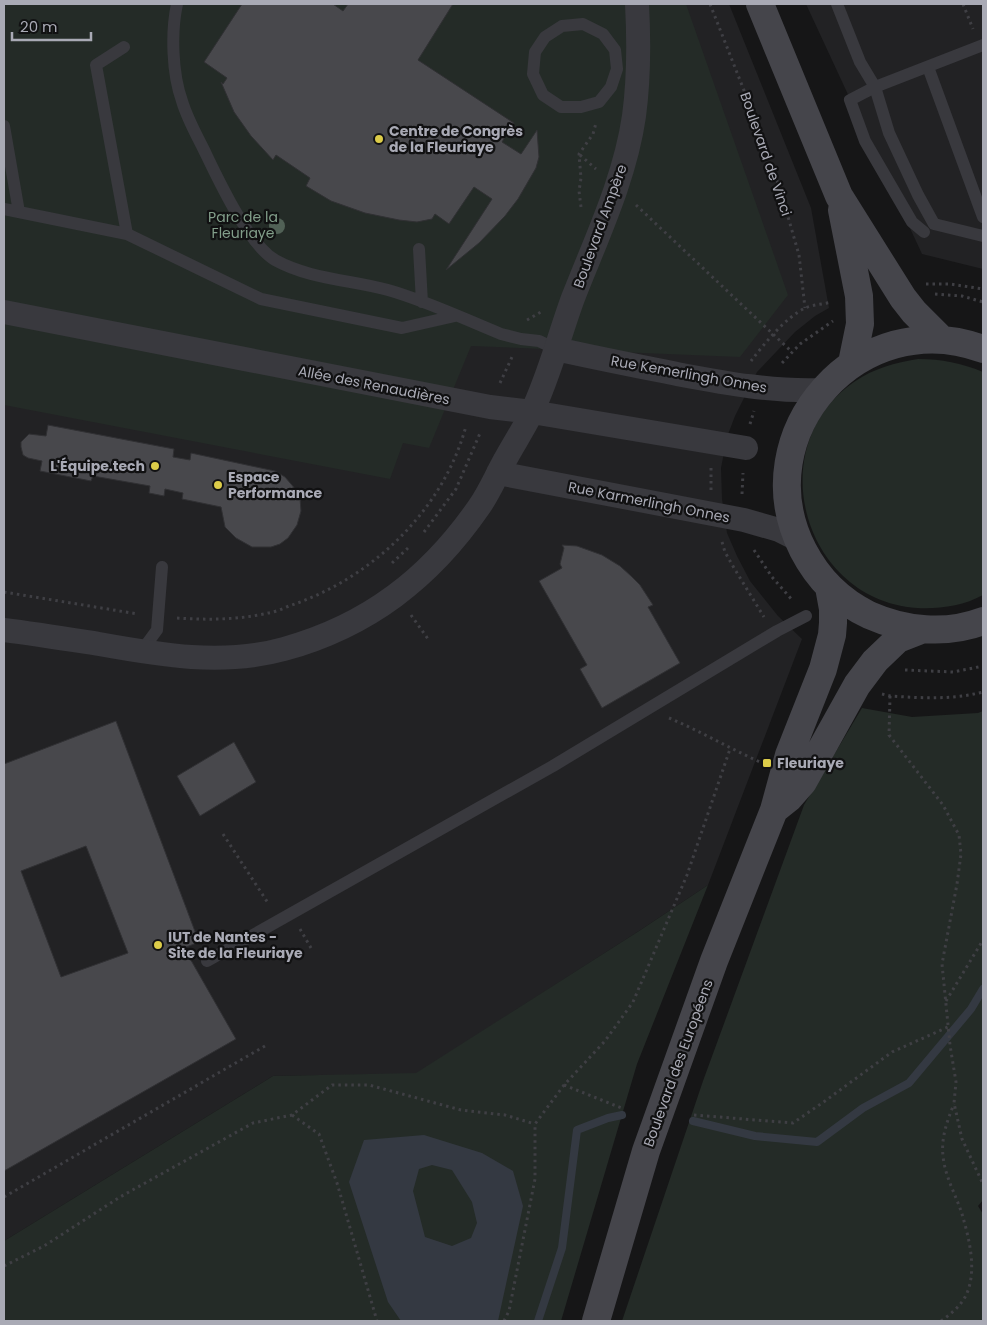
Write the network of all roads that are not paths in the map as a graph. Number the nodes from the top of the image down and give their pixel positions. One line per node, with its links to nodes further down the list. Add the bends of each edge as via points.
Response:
1 (177, 4): 19 (lane, via 174,43 181,101 215,171 257,244 274,260 297,269 389,290)
2 (637, 4): 8 (street, Boulevard Ampère)
3 (760, 4): 11 (main road)
4 (837, 4): 9 (lane, via 860,62)
5 (983, 46): 7 (lane)
6 (124, 47): 16 (lane, via 96,65)
7 (928, 66): 9 (lane); 14 (lane)
8 (627, 73): 8 (lane, via 603,34 583,24 562,26 545,37 535,52 533,74 543,95 562,106 581,107 598,102); 23 (street, Boulevard Ampère, via 634,118 616,187)
9 (875, 87): 15 (lane, via 850,100 865,142 912,222); 17 (lane, via 889,132 934,224)
10 (4, 126): 13 (lane)
11 (839, 196): 22 (main road, via 903,298); 25 (main road, via 859,296 860,324)
12 (4, 209): 13 (lane)
13 (19, 212): 16 (lane)
14 (983, 217)
15 (924, 232)
16 (127, 234): 21 (lane, via 262,299 402,328)
17 (983, 236)
18 (419, 249): 19 (lane)
19 (422, 302): 21 (lane)
20 (4, 312): 27 (street, Allée des Renaudières, via 481,406)
21 (455, 316): 23 (lane, via 501,334 539,341)
22 (942, 340): 24 (main road); 25 (main road, via 910,341 880,349)
23 (556, 349): 26 (street, Rue Kemerlingh Onnes, via 733,385); 27 (street, Boulevard Ampère)
24 (983, 349)
25 (852, 364): 26 (main road)
26 (822, 390): 30 (main road, via 798,428 787,472 790,517)
27 (532, 412): 28 (street, Allée des Renaudières); 29 (street, Boulevard Ampère)
28 (746, 448)
29 (498, 474): 30 (street, Rue Karmerlingh Onnes, via 728,516 764,525); 37 (street, Boulevard Ampère, via 480,506 419,578 376,610 338,629 284,649 245,657 206,659)
30 (797, 539): 32 (main road)
31 (162, 566): 37 (lane, via 157,630)
32 (829, 587): 36 (main road, via 856,608 887,623); 38 (main road, Boulevard des Européens, via 833,609 832,635 820,678 789,755)
33 (806, 616): 39 (lane, via 553,766)
34 (983, 621): 36 (main road, via 952,629)
35 (4, 630): 37 (street, Boulevard Ampère)
36 (921, 630): 38 (main road, via 898,639 875,661 803,782)
37 (140, 652)
38 (774, 810): 40 (main road, Boulevard des Européens, via 714,961 649,1142)
39 (207, 961)
40 (596, 1321)

